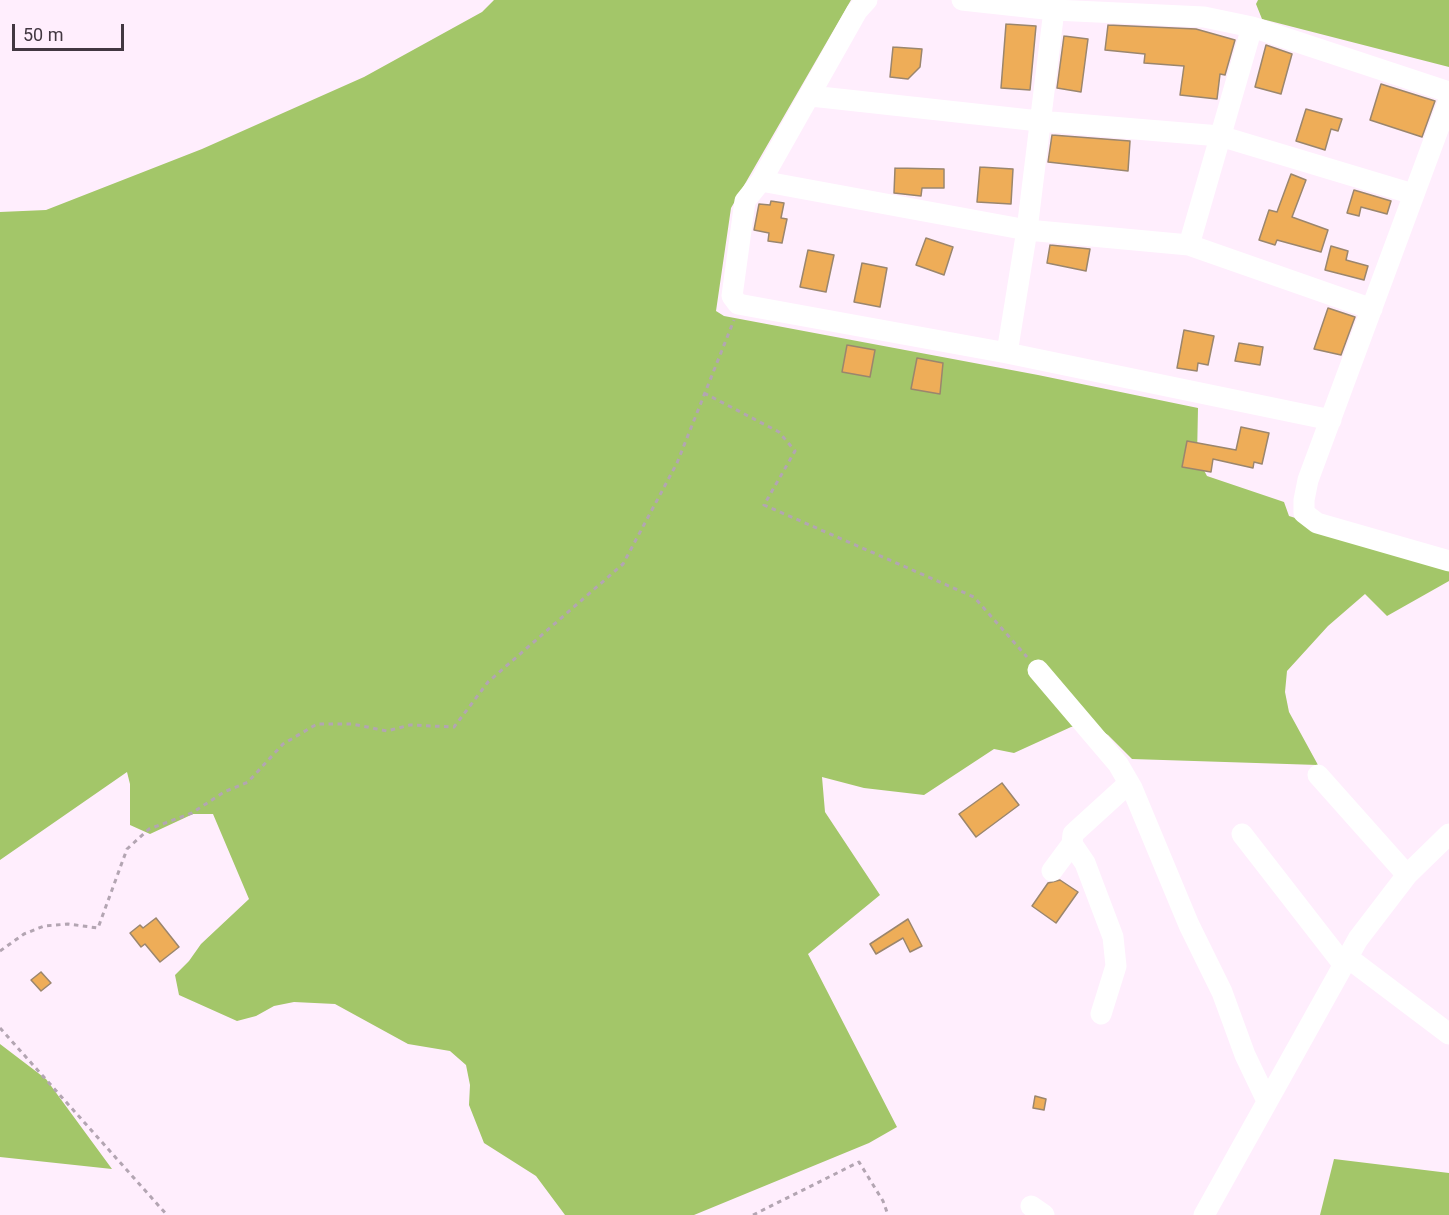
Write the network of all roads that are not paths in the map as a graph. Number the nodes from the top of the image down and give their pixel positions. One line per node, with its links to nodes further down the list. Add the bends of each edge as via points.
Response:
1 (867, 0): 6 (street, via 857,11)
2 (962, 0): 3 (street)
3 (1054, 10): 4 (street, via 1204,17); 8 (street)
4 (1252, 27): 5 (street); 9 (street)
5 (1449, 92)
6 (811, 96): 8 (street); 10 (street)
7 (1449, 100): 11 (street)
8 (1039, 121): 9 (street); 12 (street)
9 (1220, 136): 11 (street); 13 (street)
10 (761, 181): 12 (street); 15 (street, via 745,201 740,226 732,296 742,305)
11 (1413, 194): 14 (street)
12 (1027, 230): 13 (street); 15 (street)
13 (1189, 245): 14 (street)
14 (1372, 309): 16 (street)
15 (1006, 353): 16 (street)
16 (1331, 420): 17 (street, via 1308,480 1304,513 1317,523)
17 (1449, 561)
18 (1038, 670): 20 (street, via 1118,764)
19 (1318, 775): 25 (street)
20 (1129, 783): 23 (street, via 1073,834); 29 (street)
21 (1242, 834): 26 (street)
22 (1449, 834): 25 (street)
23 (1072, 844): 24 (street); 27 (street, via 1085,863 1113,937 1116,966)
24 (1052, 870)
25 (1407, 875): 26 (street)
26 (1345, 961): 28 (street); 29 (street)
27 (1101, 1014)
28 (1449, 1034)
29 (1267, 1101): 30 (street)
30 (1204, 1215)

